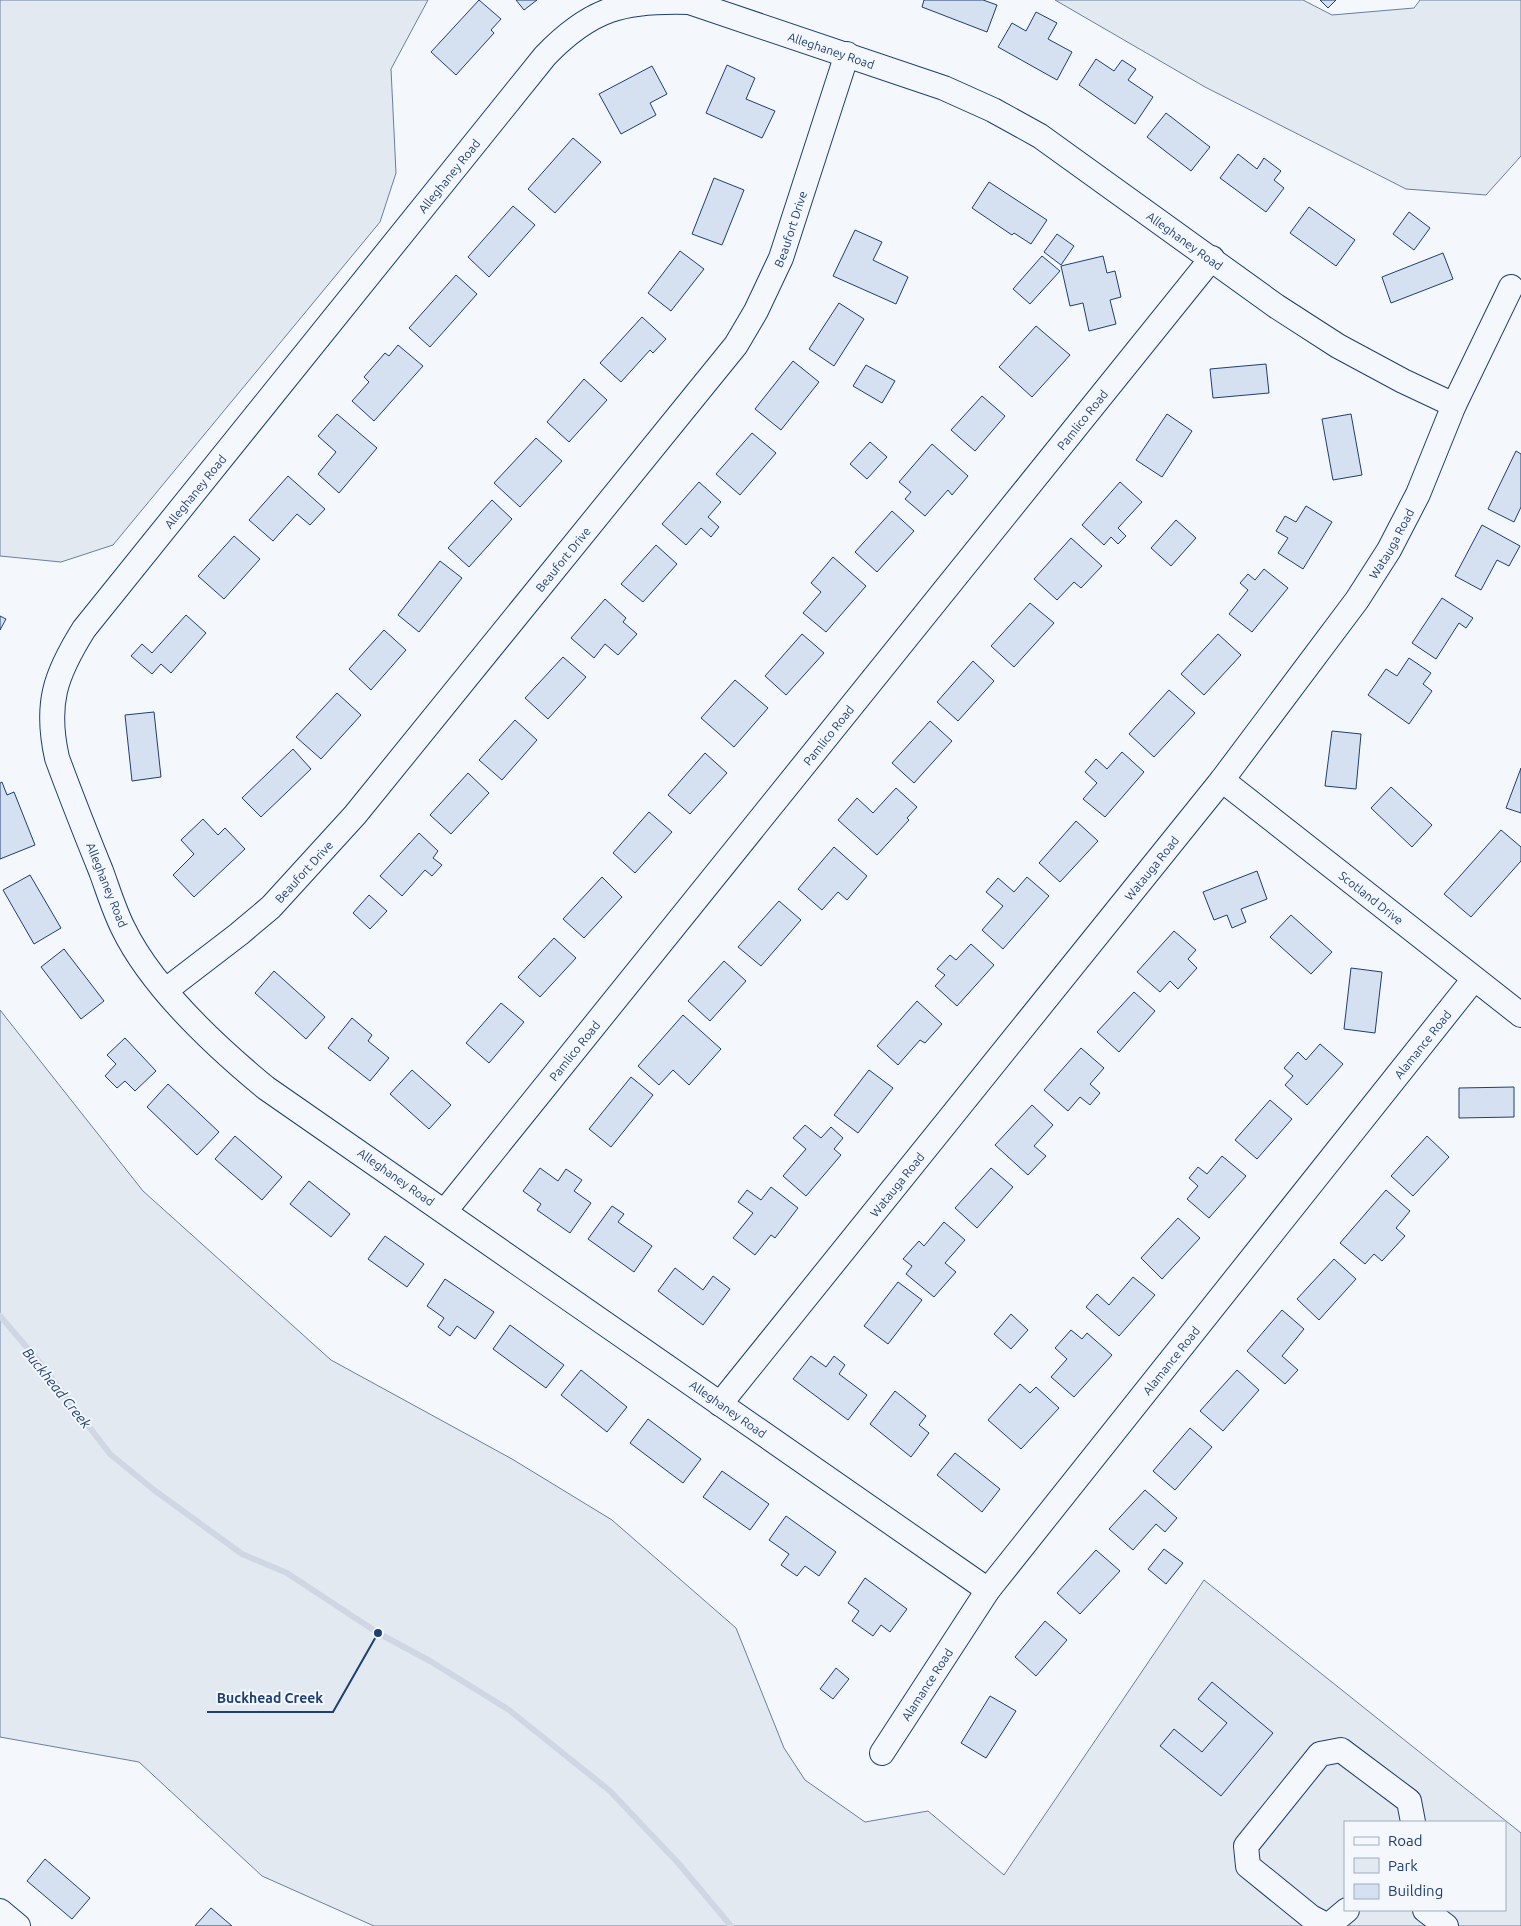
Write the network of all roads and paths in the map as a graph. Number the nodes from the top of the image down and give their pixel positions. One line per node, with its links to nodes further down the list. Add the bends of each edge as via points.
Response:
1 (846, 54): 2 (street, Alleghaney Road, via 944,88 1040,136); 7 (street, Beaufort Drive, via 782,258 736,344 355,814 271,907); 7 (street, Alleghaney Road, via 689,2 660,0 612,8 565,35 84,629 68,654 57,681 51,710 57,758 123,928)
2 (1212, 258): 4 (street, Alleghaney Road, via 1276,306 1338,346); 9 (street, Pamlico Road)
3 (1511, 287): 4 (street, Watauga Road)
4 (1454, 405): 5 (street, Watauga Road, via 1418,494 1388,550 1357,600)
5 (1222, 780): 6 (street, Scotland Drive); 10 (street, Watauga Road)
6 (1474, 979): 8 (street, Scotland Drive); 11 (street, Alamance Road)
7 (166, 990): 9 (street, Alleghaney Road, via 197,1026 266,1088)
8 (1521, 1015)
9 (445, 1211): 10 (street, Alleghaney Road)
10 (720, 1404): 11 (street, Alleghaney Road)
11 (988, 1590): 12 (street, Alamance Road)
12 (882, 1753)
13 (1413, 1821): 15 (street, via 1409,1801 1341,1750 1320,1754 1246,1846 1248,1866 1312,1917 1328,1926)
14 (0, 1911): 17 (street)
15 (1346, 1911)
16 (1426, 1911): 18 (street)
17 (18, 1926)
18 (1446, 1926)

